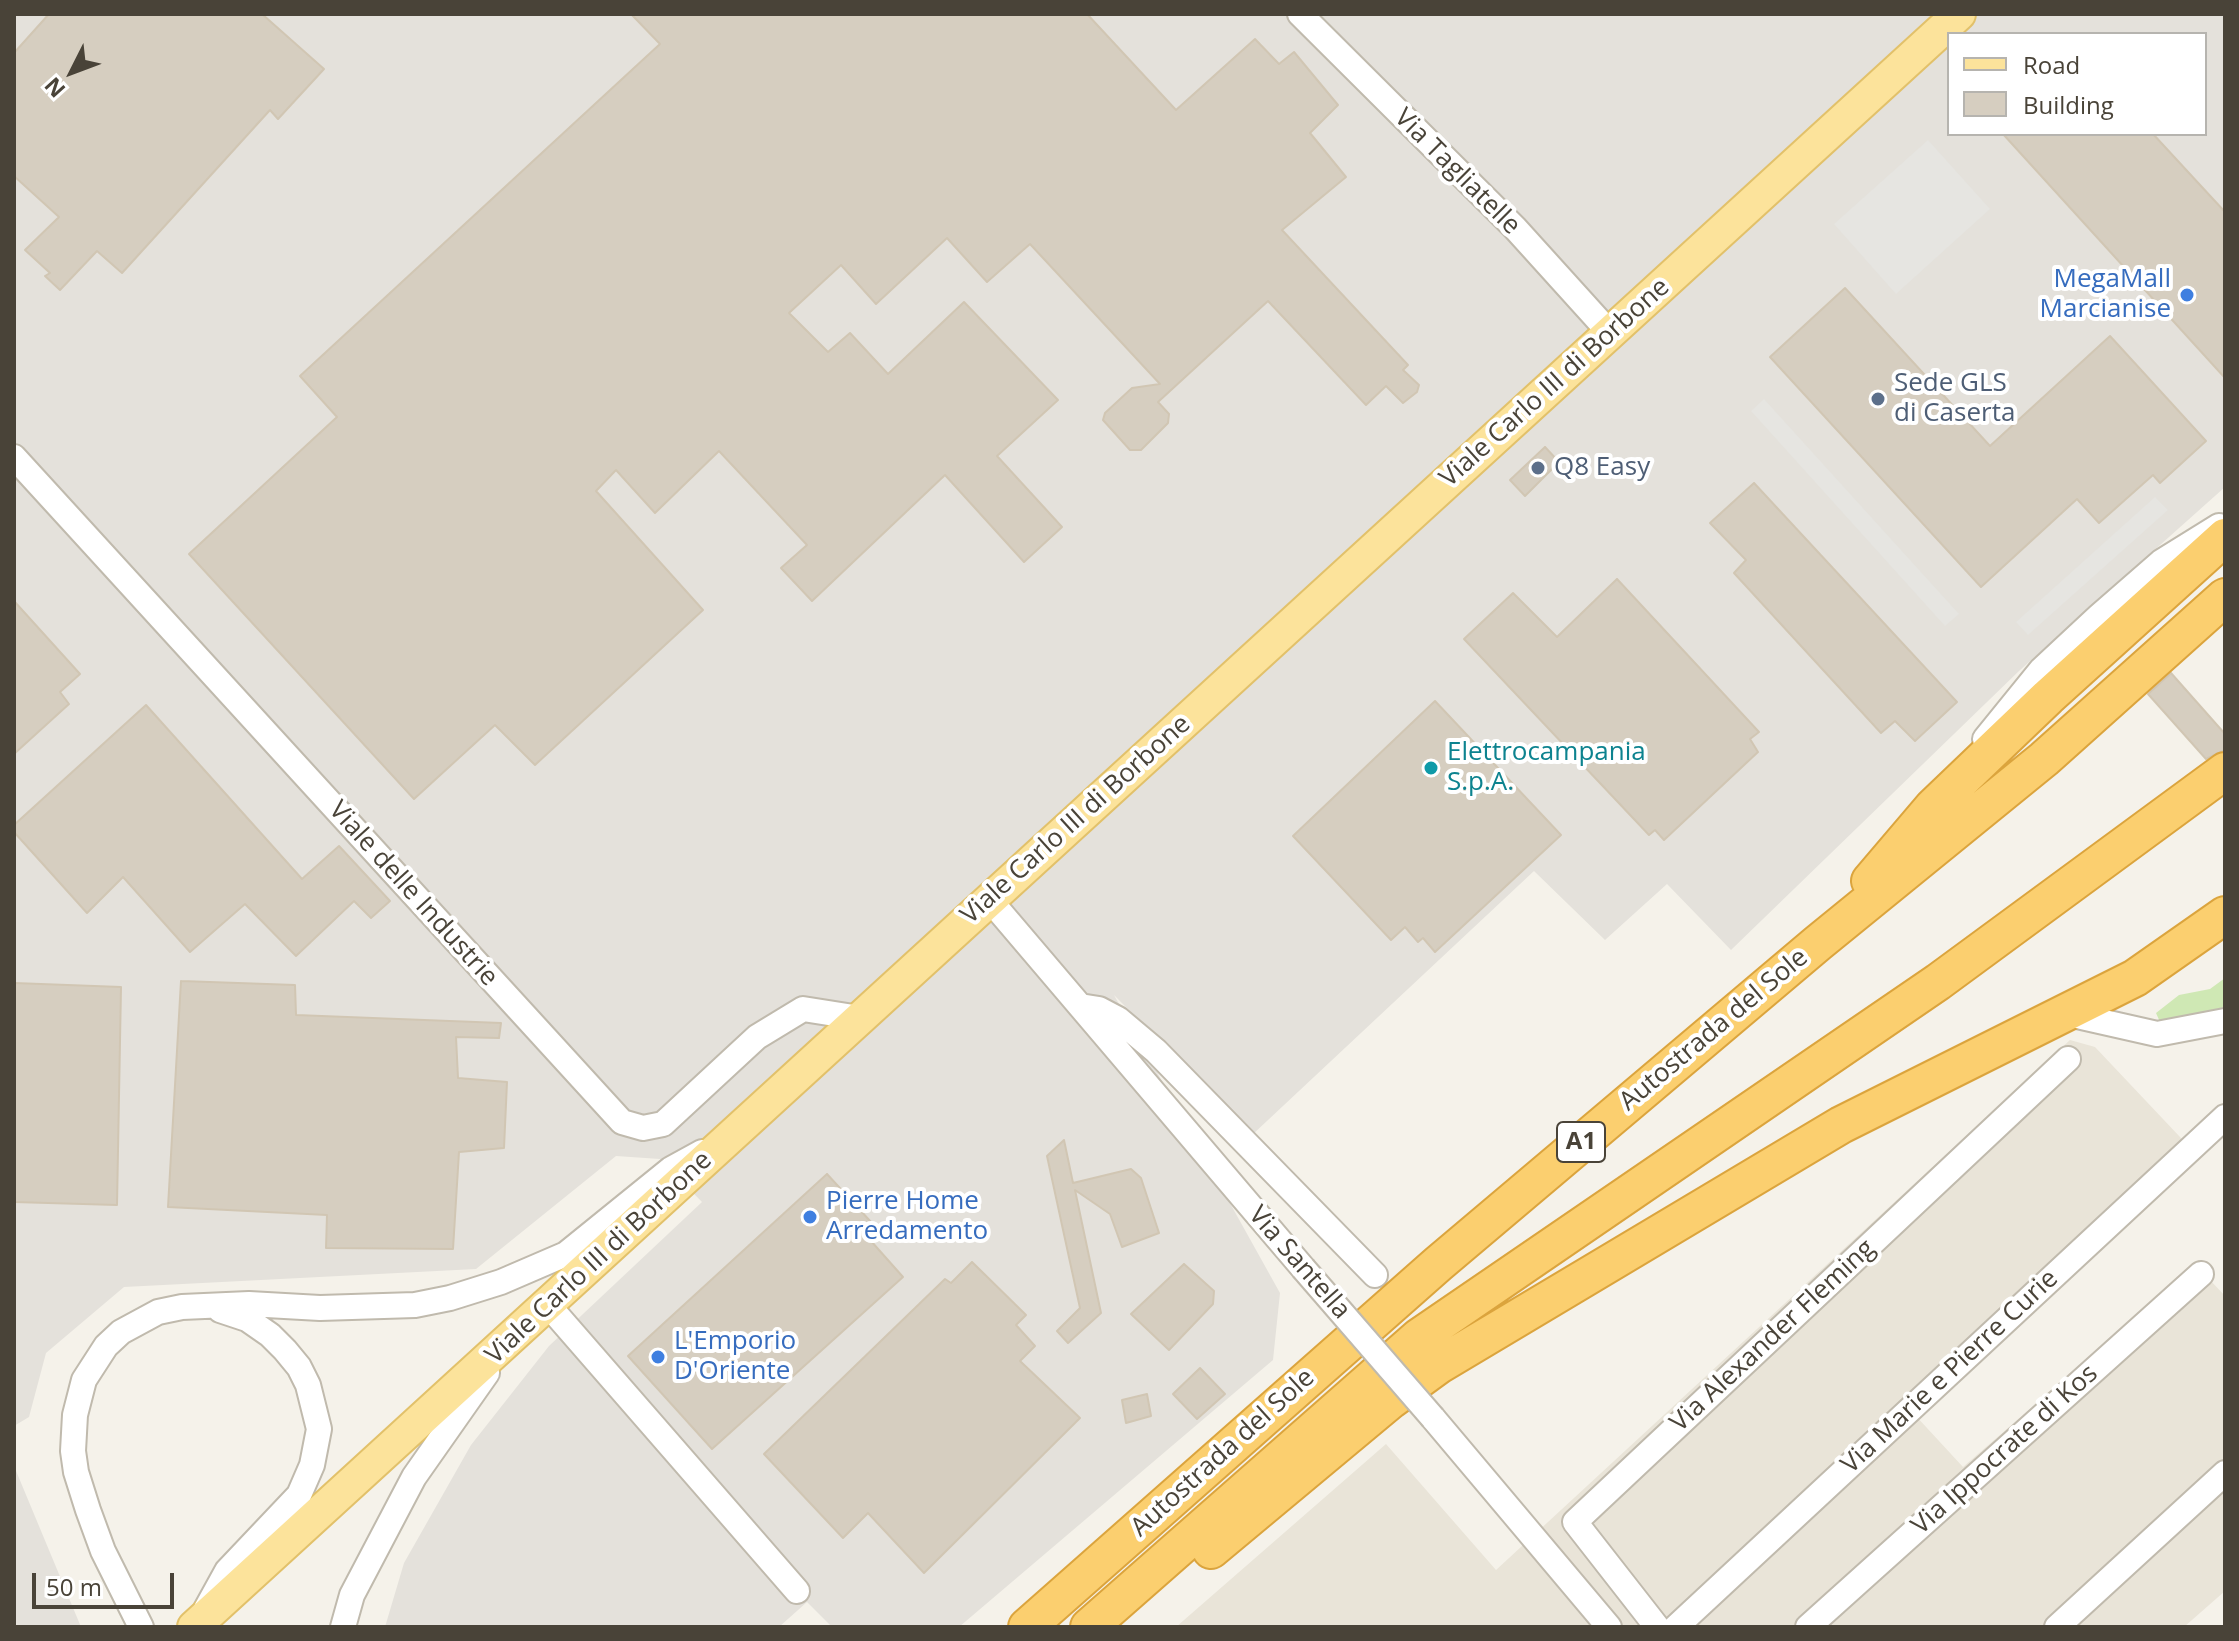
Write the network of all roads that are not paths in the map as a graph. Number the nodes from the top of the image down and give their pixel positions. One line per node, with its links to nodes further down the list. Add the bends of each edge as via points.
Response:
1 (1300, 14): 3 (street, Via Tagliatelle, via 1515,228)
2 (1959, 14): 3 (main road, Viale Carlo III di Borbone)
3 (1610, 333): 10 (main road, Viale Carlo III di Borbone)
4 (14, 457): 15 (street, Viale delle Industrie, via 622,1122 643,1128 663,1124 757,1037 803,1009)
5 (2225, 522): 9 (street, via 2161,562 2041,670)
6 (2225, 537): 9 (highway)
7 (2225, 597): 12 (highway, Autostrada del Sole / A1, via 2044,759)
8 (2225, 771): 30 (highway, Autostrada del Sole / A1, via 1938,982 1419,1337)
9 (1933, 807): 12 (highway)
10 (989, 899): 13 (street, Via Santella); 15 (main road, Viale Carlo III di Borbone)
11 (2225, 915): 14 (highway, via 2135,978)
12 (1818, 943): 29 (highway, Autostrada del Sole / A1, via 1438,1264)
13 (1080, 1006): 21 (street, via 1118,1019 1156,1051); 32 (street, Via Santella, bridge)
14 (2064, 1013): 16 (street, via 2157,1034); 31 (highway, via 1841,1125 1439,1365 1220,1544)
15 (860, 1018): 19 (main road, Viale Carlo III di Borbone)
16 (2225, 1021)
17 (2068, 1059): 33 (street, Via Alexander Fleming, via 1575,1522)
18 (2225, 1117): 34 (street, Via Marie e Pierre Curie)
19 (729, 1138): 22 (street, via 671,1169 566,1254 501,1282 415,1305); 23 (main road, Viale Carlo III di Borbone)
20 (2201, 1274): 35 (street, Via Ippocrate di Kos)
21 (1375, 1275)
22 (210, 1307): 26 (street, via 158,1312 129,1327 106,1346 78,1395 72,1433 76,1472 103,1551); 27 (street, via 247,1319 285,1350 308,1385 319,1429 299,1495 227,1571)
23 (543, 1310): 25 (street); 27 (main road, Viale Carlo III di Borbone); 28 (street, via 475,1387 414,1477 352,1595)
24 (2225, 1473): 36 (street)
25 (797, 1591)
26 (138, 1622)
27 (197, 1625)
28 (343, 1627)
29 (1027, 1627)
30 (1089, 1627)
31 (1096, 1627)
32 (1609, 1627)
33 (1657, 1627)
34 (1676, 1627)
35 (1808, 1627)
36 (2057, 1627)

